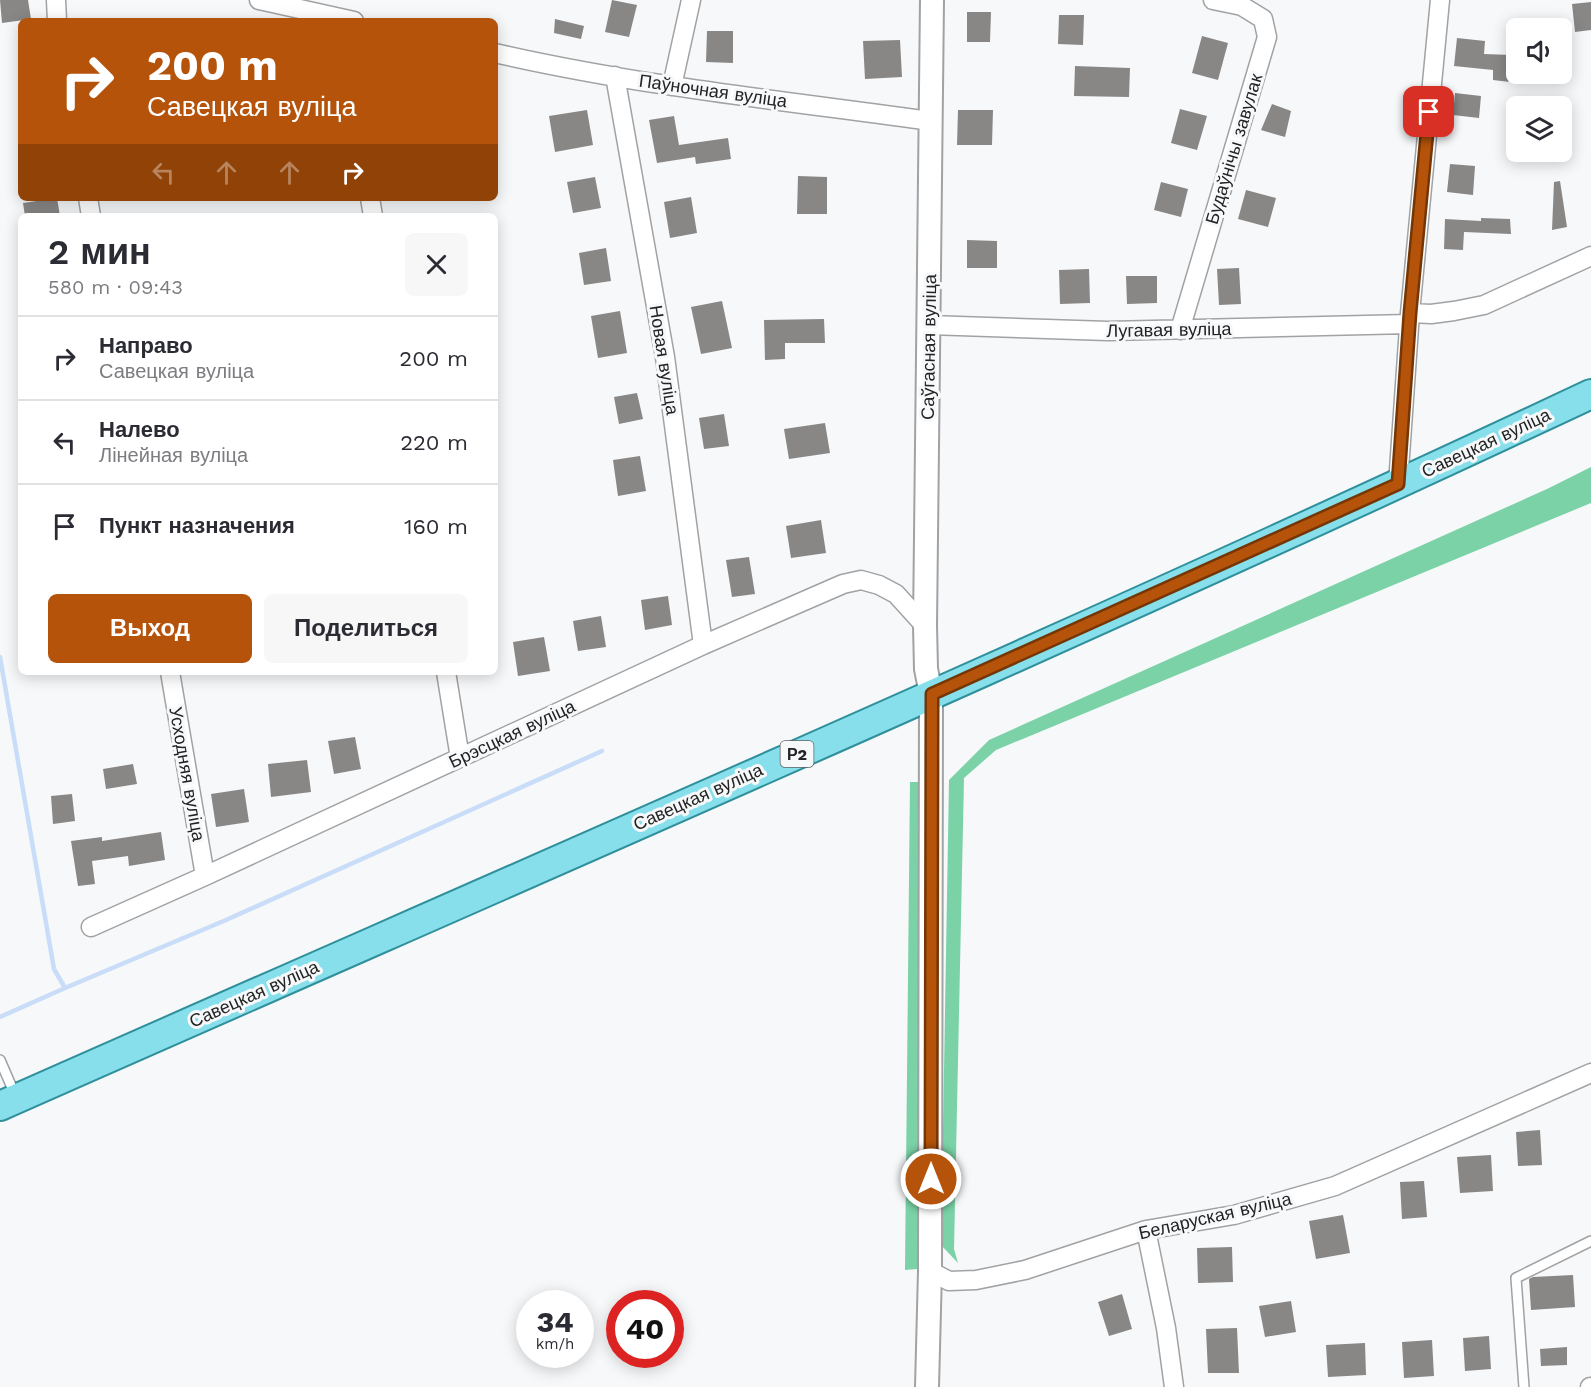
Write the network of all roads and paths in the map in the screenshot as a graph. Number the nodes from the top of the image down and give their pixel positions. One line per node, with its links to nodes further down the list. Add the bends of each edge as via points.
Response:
1 (56, 0): 8 (street)
2 (259, 0): 7 (street)
3 (691, 0): 11 (street)
4 (932, 0): 12 (street, Саўгасная вуліца)
5 (1213, 0): 16 (street, Будаўнічы завулак, via 1242,6 1263,19 1267,37)
6 (1440, 0): 14 (street)
7 (345, 15)
8 (57, 18)
9 (498, 54): 10 (street, Паўночная вуліца)
10 (615, 76): 11 (street, Паўночная вуліца); 20 (street, Новая вуліца, via 665,357)
11 (672, 87): 12 (street, Паўночная вуліца)
12 (931, 121): 15 (street, Саўгасная вуліца)
13 (1591, 256): 14 (street, Лугавая вуліца, via 1484,305)
14 (1409, 319): 16 (street, Лугавая вуліца); 18 (street)
15 (929, 325): 16 (street, Лугавая вуліца, via 1107,332); 19 (street, Саўгасная вуліца)
16 (1180, 330)
17 (1591, 394): 18 (main road, Савецкая вуліца / Р2)
18 (1398, 484): 23 (main road, Савецкая вуліца / Р2)
19 (926, 626): 20 (street, Брэсцкая вуліца, via 896,594 861,580 843,584); 23 (street, Саўгасная вуліца, via 926,669)
20 (703, 645): 24 (street, Брэсцкая вуліца)
21 (171, 675): 25 (street, Усходняя вуліца)
22 (446, 675): 24 (street)
23 (932, 694): 29 (main road, Савецкая вуліца / Р2); 32 (street, Саўгасная вуліца)
24 (460, 758): 25 (street, Брэсцкая вуліца)
25 (205, 876): 26 (street, Брэсцкая вуліца)
26 (91, 927)
27 (0, 1060): 29 (lane)
28 (1591, 1073): 30 (street, Беларуская вуліца, via 1335,1186 1234,1215)
29 (8, 1102)
30 (1146, 1230): 32 (street, Беларуская вуліца, via 1024,1270 976,1280 949,1281); 34 (street)
31 (1591, 1241): 35 (lane, via 1516,1278)
32 (930, 1271): 33 (street, Саўгасная вуліца)
33 (927, 1387)
34 (1174, 1387)
35 (1524, 1387)

